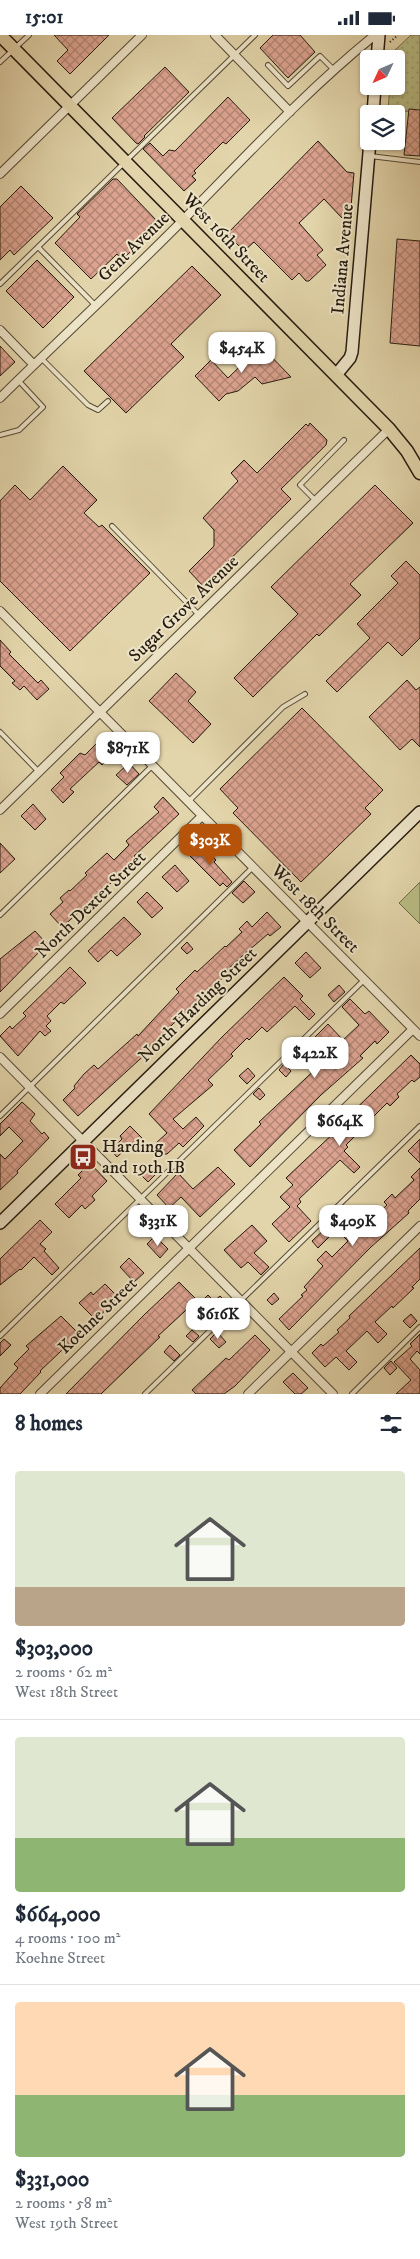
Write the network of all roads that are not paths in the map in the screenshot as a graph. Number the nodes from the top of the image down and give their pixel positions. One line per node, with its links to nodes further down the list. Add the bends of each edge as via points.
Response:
1 (0, 35): 8 (main road, West 16th Street)
2 (29, 35): 8 (lane)
3 (142, 35): 14 (street)
4 (215, 35): 10 (street)
5 (255, 35): 10 (lane)
6 (375, 35): 13 (street, Gent Avenue)
7 (380, 35): 9 (street)
8 (14, 49): 11 (lane); 14 (main road, West 16th Street)
9 (378, 50)
10 (234, 55): 15 (street); 19 (lane)
11 (0, 62)
12 (268, 65): 13 (lane, via 288,85 320,56)
13 (334, 70): 15 (street, Gent Avenue)
14 (70, 105): 19 (main road, West 16th Street); 20 (street)
15 (290, 112): 21 (street, Gent Avenue)
16 (369, 150): 17 (street, Indiana Avenue)
17 (369, 156): 18 (lane); 28 (street, Indiana Avenue, via 352,352)
18 (420, 161)
19 (126, 162): 21 (main road, West 16th Street); 22 (lane)
20 (0, 174)
21 (184, 219): 24 (street, Gent Avenue); 28 (main road, West 16th Street)
22 (38, 247): 23 (lane); 24 (lane)
23 (0, 284)
24 (95, 305): 26 (street, Gent Avenue)
25 (0, 330): 27 (street)
26 (41, 358): 27 (street, Gent Avenue); 31 (lane, via 88,405 98,410)
27 (34, 365): 29 (street, Gent Avenue)
28 (336, 375): 32 (main road, West 16th Street)
29 (18, 380): 30 (street, Gent Avenue); 33 (lane, via 43,407 20,430)
30 (0, 398)
31 (108, 401)
32 (389, 429): 35 (main road, West 16th Street); 36 (street, Sugar Grove Avenue)
33 (0, 435)
34 (344, 440): 36 (lane, via 300,485)
35 (420, 473)
36 (316, 501): 39 (street, Sugar Grove Avenue)
37 (112, 526): 39 (lane)
38 (0, 611): 41 (street, West 18th Street)
39 (199, 615): 41 (street, Sugar Grove Avenue)
40 (305, 694): 45 (lane, via 283,707)
41 (100, 712): 43 (street, West 18th Street); 44 (street, Sugar Grove Avenue)
42 (0, 732): 44 (lane)
43 (153, 766): 45 (street, West 18th Street); 50 (lane)
44 (39, 772): 46 (street, Sugar Grove Avenue)
45 (188, 802): 48 (street, West 18th Street)
46 (0, 809)
47 (420, 812): 51 (street, North Harding Street)
48 (202, 816): 49 (street, West 18th Street); 53 (street, North Dexter Street)
49 (252, 867): 51 (street, West 18th Street); 57 (lane)
50 (0, 915)
51 (307, 923): 52 (street, West 18th Street); 60 (street, North Harding Street)
52 (364, 980): 54 (street, West 18th Street); 61 (lane)
53 (0, 1014)
54 (413, 1029): 55 (street, West 18th Street); 64 (street, Koehne Street)
55 (420, 1036)
56 (0, 1057): 57 (street)
57 (30, 1087): 58 (lane); 60 (street)
58 (0, 1116)
59 (420, 1126): 65 (lane)
60 (83, 1142): 61 (street); 62 (street, North Harding Street)
61 (140, 1199): 64 (street); 67 (lane)
62 (0, 1223)
63 (420, 1226): 68 (street)
64 (189, 1249): 65 (street); 69 (street, Koehne Street)
65 (242, 1302): 68 (street); 70 (lane)
66 (420, 1327): 73 (lane)
67 (0, 1336)
68 (291, 1352): 71 (street); 72 (street)
69 (40, 1394)
70 (145, 1394)
71 (248, 1394)
72 (333, 1394)
73 (352, 1394)

